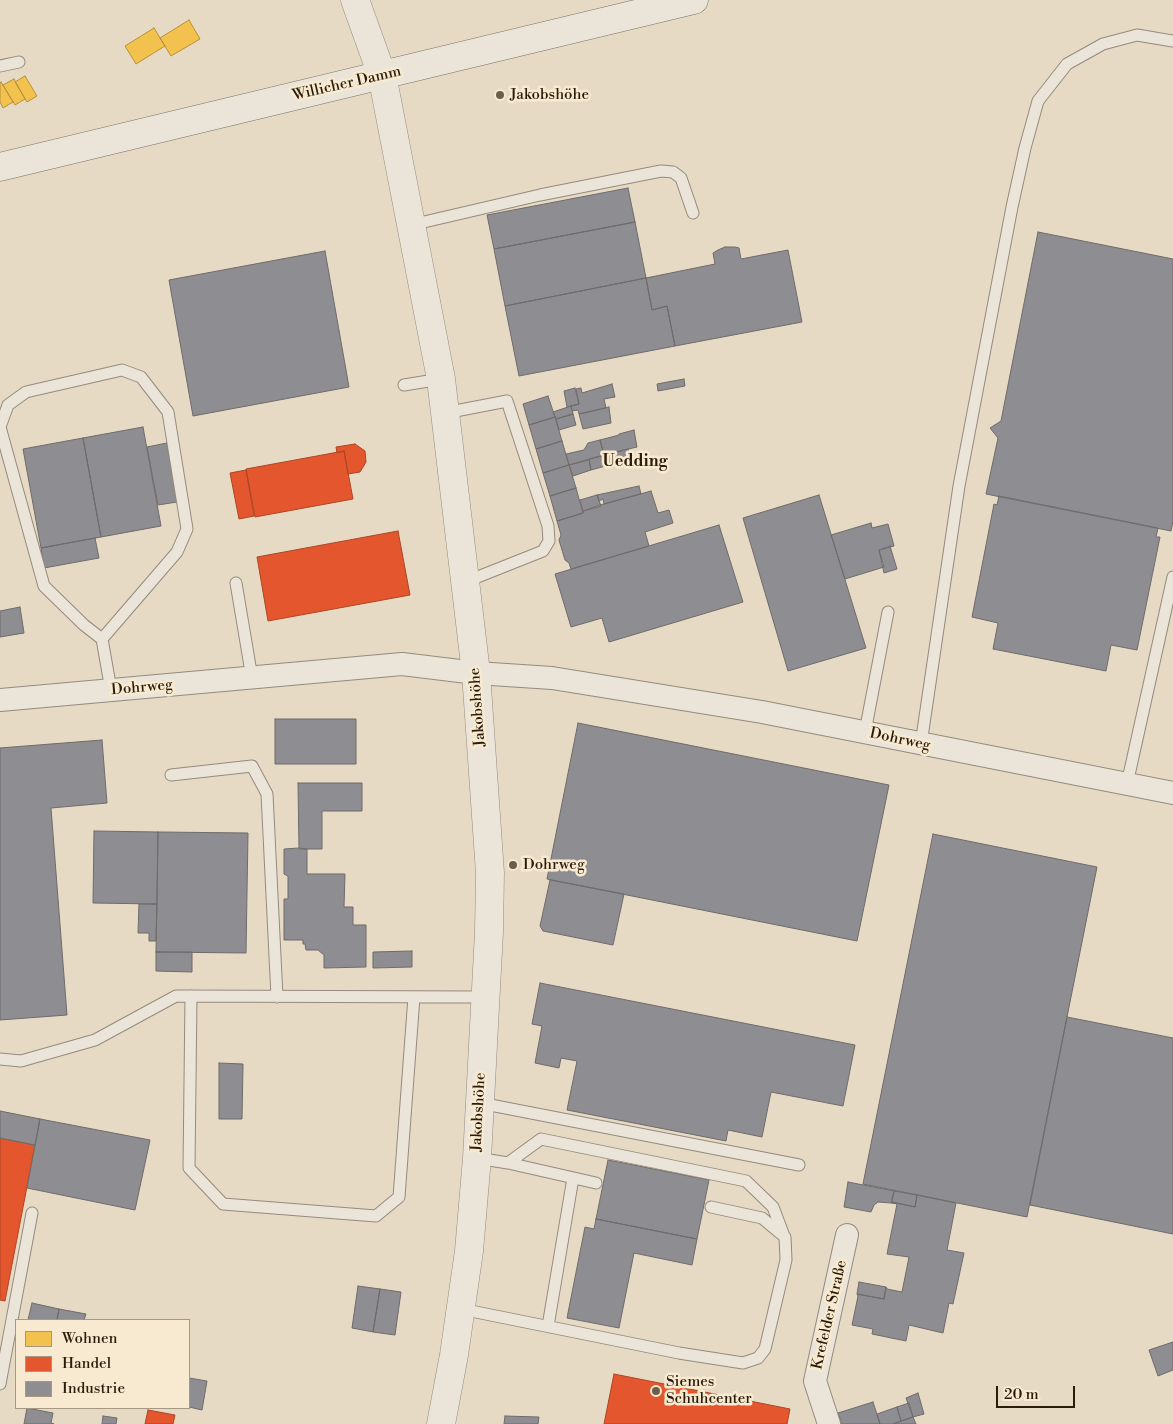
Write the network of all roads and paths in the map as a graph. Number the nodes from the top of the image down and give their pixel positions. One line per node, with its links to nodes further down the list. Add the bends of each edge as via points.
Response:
1 (355, 0): 6 (street, Jakobshöhe)
2 (694, 0): 6 (street, Willicher Damm)
3 (1173, 41): 24 (lane, via 1137,35 1103,44 1068,64 1038,100 1012,207 959,486)
4 (19, 62): 5 (lane)
5 (0, 66)
6 (382, 75): 7 (street, Willicher Damm); 9 (street, Jakobshöhe)
7 (0, 167)
8 (693, 212): 9 (lane, via 681,178 673,172 661,171 540,195)
9 (411, 226): 10 (street, Jakobshöhe)
10 (441, 379): 11 (lane); 12 (street, Jakobshöhe)
11 (404, 385)
12 (445, 413): 15 (street, Jakobshöhe); 15 (lane, via 507,401 548,526 549,541 543,551)
13 (0, 427): 18 (lane, via 44,586); 18 (lane, via 8,405 26,392 122,370 141,377 168,412 187,529 177,552)
14 (1173, 577): 26 (lane)
15 (465, 582): 19 (street, Jakobshöhe)
16 (236, 583): 20 (lane)
17 (888, 612): 23 (lane)
18 (102, 639): 21 (lane)
19 (476, 673): 20 (street, Dohrweg, via 402,664); 23 (street, Dohrweg, via 552,678); 31 (street, Jakobshöhe, via 490,873)
20 (252, 678): 21 (street, Dohrweg)
21 (111, 690): 22 (street, Dohrweg)
22 (0, 700)
23 (865, 732): 24 (street, Dohrweg)
24 (921, 744): 26 (street, Dohrweg)
25 (171, 775): 29 (lane, via 252,766 267,794)
26 (1127, 784): 27 (street, Dohrweg)
27 (1173, 793)
28 (191, 996): 29 (lane); 30 (lane, via 189,1168 223,1204 376,1216 398,1198); 32 (lane, via 176,996 95,1040 21,1061)
29 (277, 997): 30 (lane)
30 (414, 997): 31 (lane)
31 (486, 997): 33 (street, Jakobshöhe)
32 (0, 1059)
33 (480, 1103): 34 (street, Jakobshöhe); 36 (lane)
34 (477, 1158): 35 (lane); 43 (street, Jakobshöhe)
35 (508, 1163): 37 (lane); 42 (lane, via 541,1139 746,1181 773,1208)
36 (799, 1165)
37 (573, 1178): 38 (lane); 44 (lane)
38 (596, 1183)
39 (711, 1207): 42 (lane, via 762,1218)
40 (32, 1213): 45 (lane)
41 (847, 1235): 47 (street, Krefelder Straße, via 815,1381)
42 (785, 1238): 44 (lane, via 786,1260 766,1349 758,1358 744,1362 694,1355)
43 (461, 1309): 44 (lane); 46 (street, Jakobshöhe)
44 (548, 1326)
45 (0, 1384)
46 (441, 1424)
47 (828, 1424)

